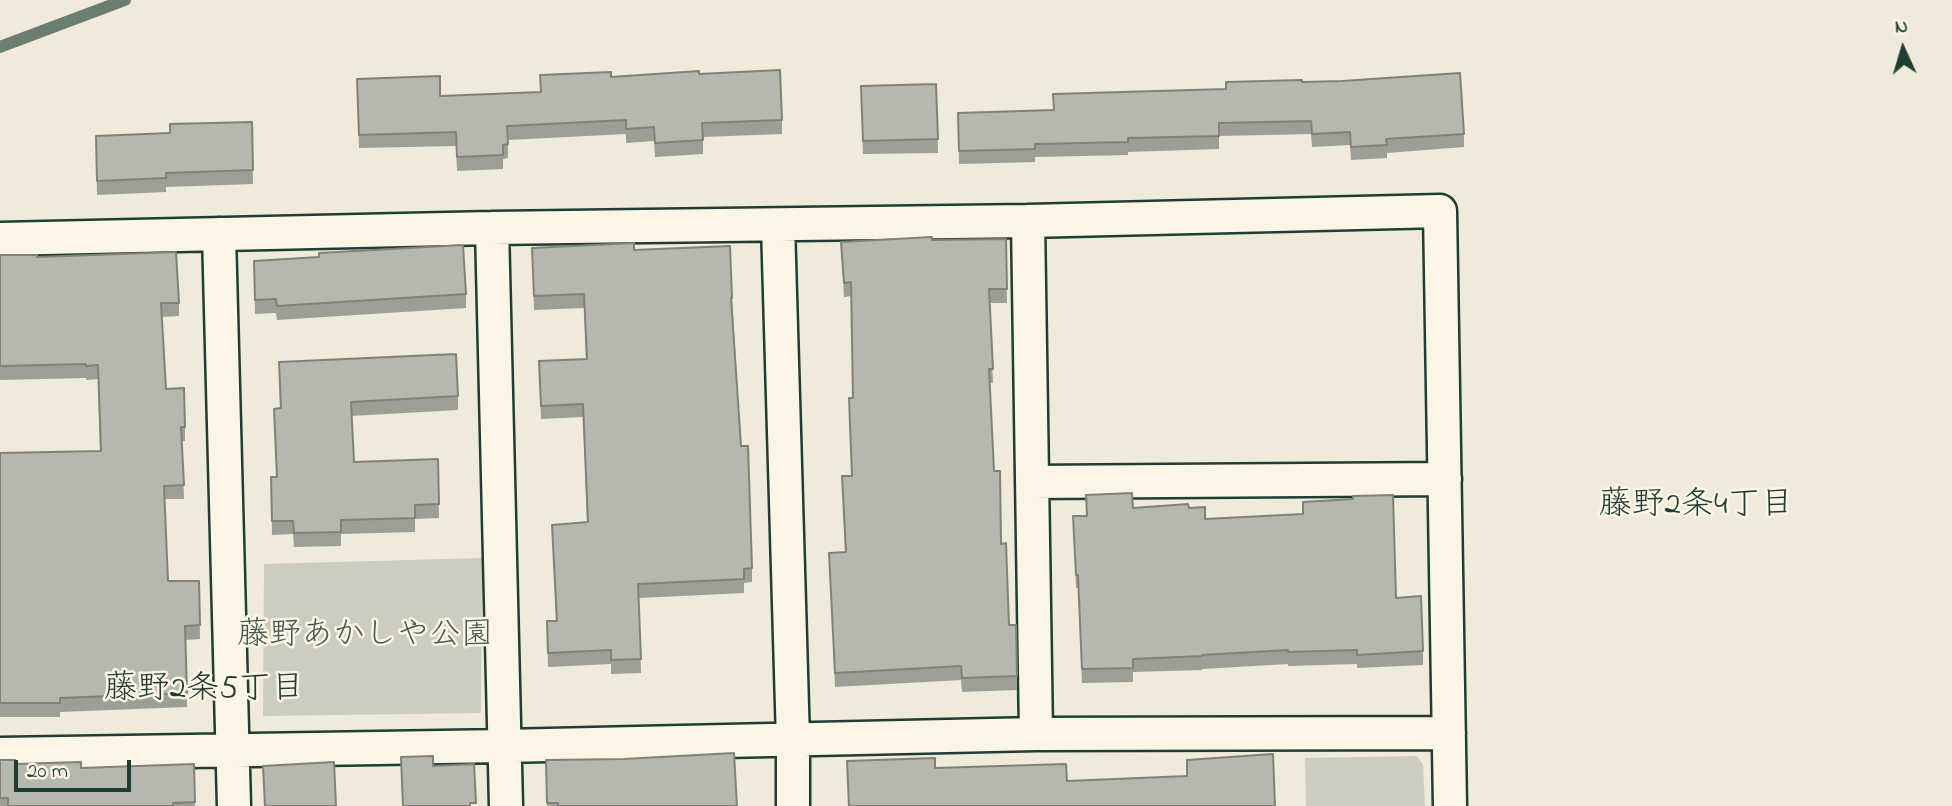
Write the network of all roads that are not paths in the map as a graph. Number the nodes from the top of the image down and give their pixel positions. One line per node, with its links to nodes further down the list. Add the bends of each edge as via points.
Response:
1 (1028, 221): 2 (street); 6 (street, via 1440,211); 7 (street)
2 (778, 225): 3 (street); 10 (street)
3 (492, 228): 4 (street); 11 (street)
4 (219, 234): 5 (street); 12 (street)
5 (0, 239)
6 (1445, 480): 7 (street); 8 (street)
7 (1032, 482): 9 (street)
8 (1449, 733): 9 (street); 17 (street)
9 (1036, 734): 10 (street)
10 (793, 741): 11 (street); 16 (street)
11 (504, 747): 12 (street); 15 (street)
12 (232, 750): 13 (street); 14 (street)
13 (0, 754)
14 (233, 806)
15 (506, 806)
16 (793, 806)
17 (1450, 806)

